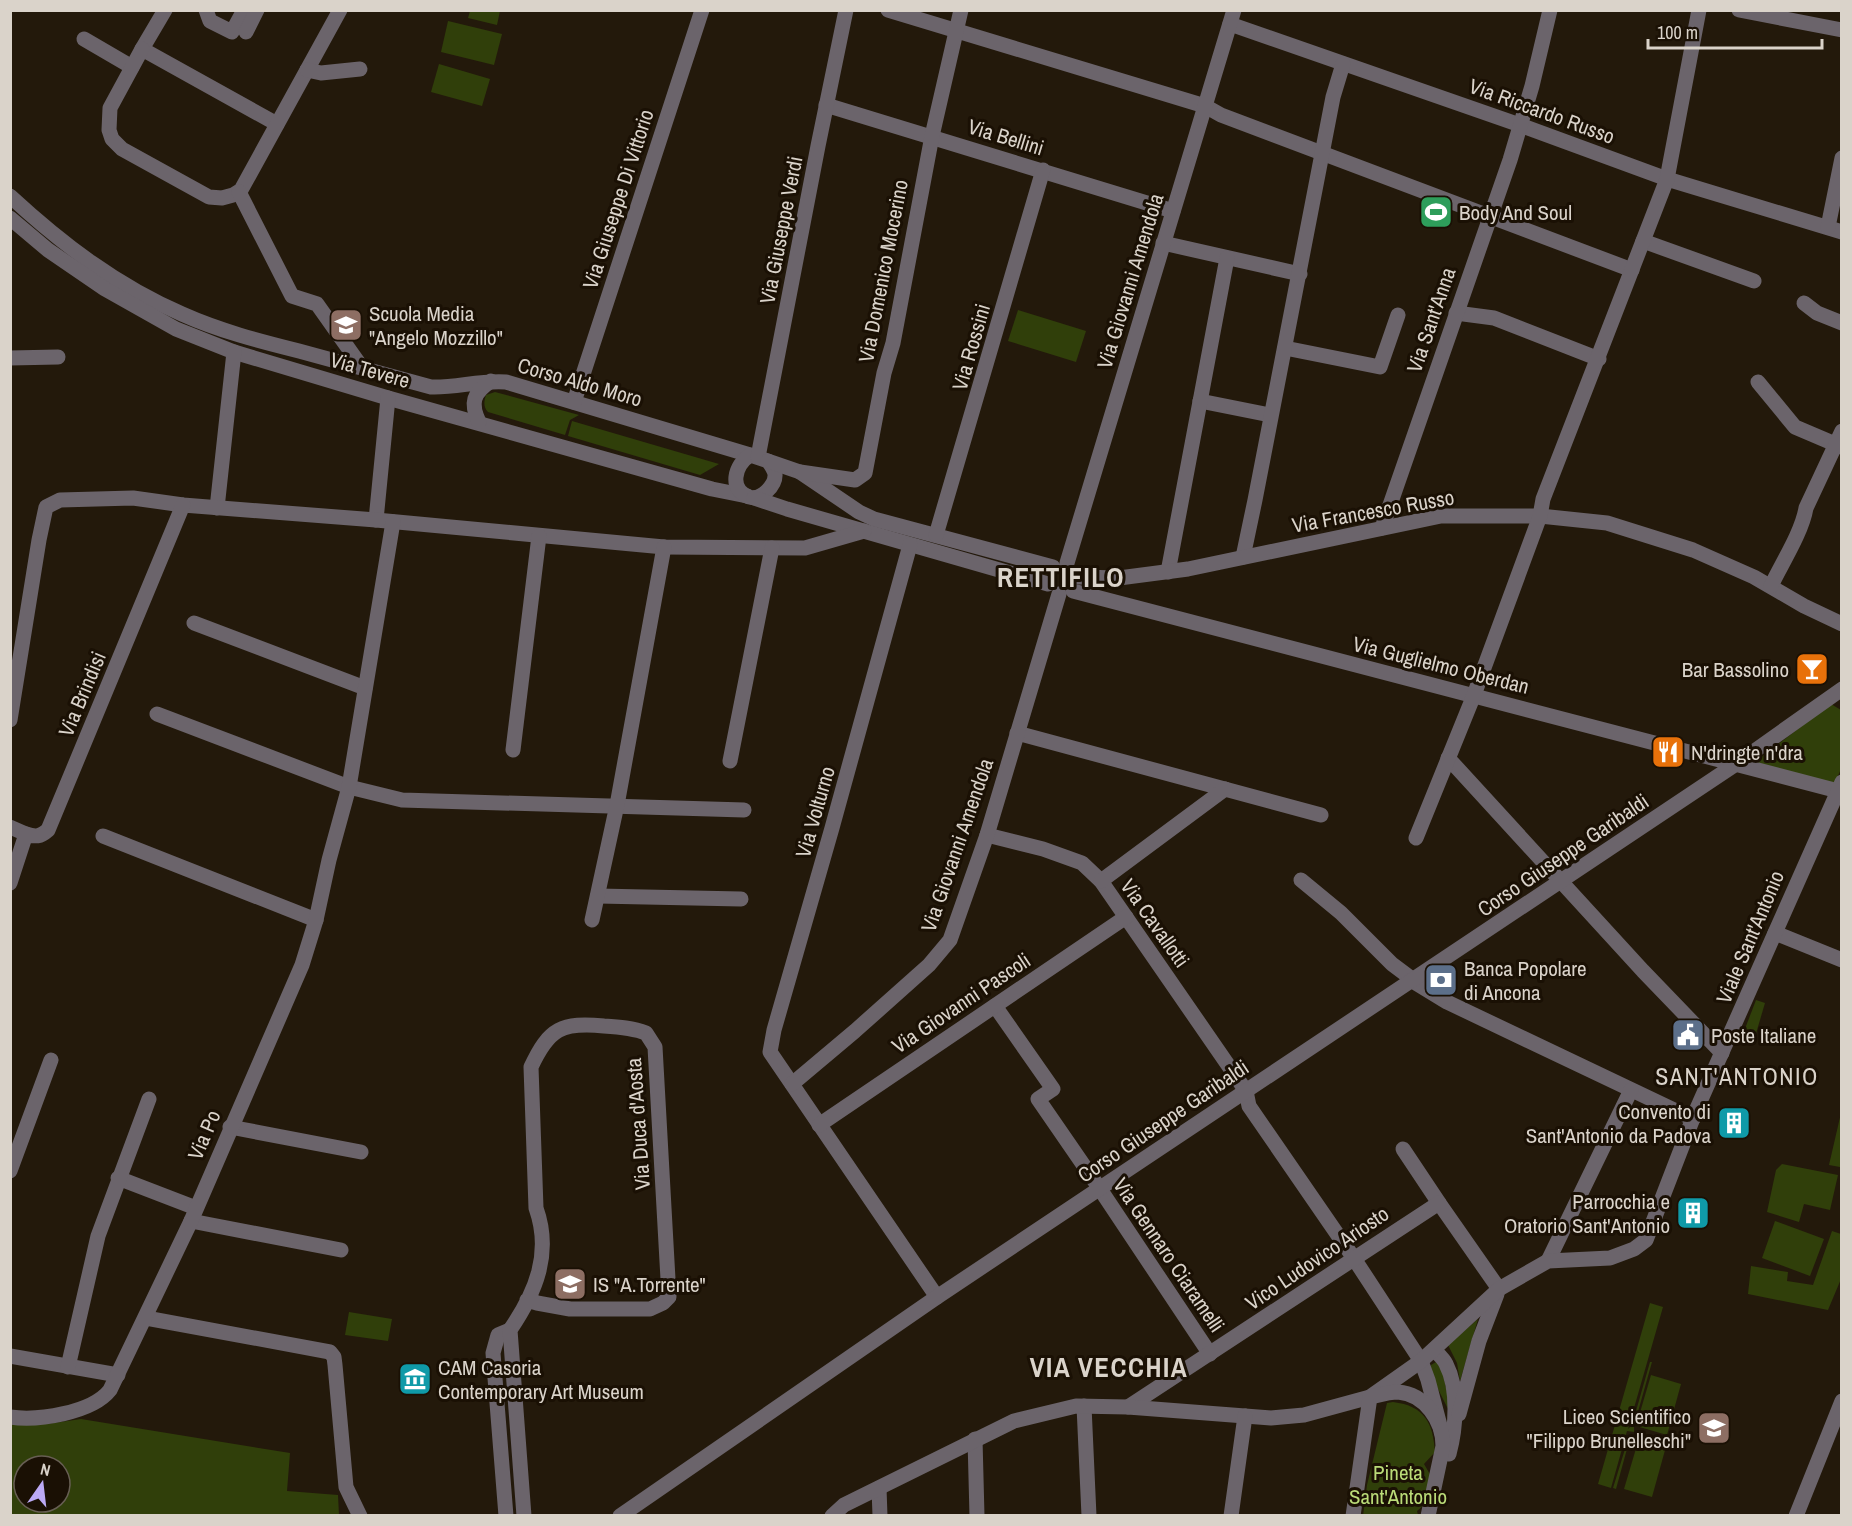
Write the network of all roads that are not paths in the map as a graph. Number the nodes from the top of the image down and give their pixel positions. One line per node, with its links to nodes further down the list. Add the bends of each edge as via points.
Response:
1 (165, 10): 18 (street)
2 (206, 10): 3 (street, via 210,21 232,32)
3 (244, 10)
4 (257, 10): 16 (street)
5 (340, 10): 22 (street)
6 (702, 10): 58 (street, Via Giuseppe Di Vittorio)
7 (846, 10): 23 (street, Via Giuseppe Verdi)
8 (888, 10): 14 (street)
9 (961, 10): 14 (street, Via Domenico Mocerino)
10 (1550, 10): 26 (street, Via Sant'Anna)
11 (1699, 10): 31 (street)
12 (1739, 10): 15 (street)
13 (1232, 17): 19 (street, Via Riccardo Russo); 24 (street, Via Giovanni Amendola)
14 (955, 30): 24 (street); 27 (street, Via Domenico Mocerino)
15 (1842, 30)
16 (246, 32)
17 (84, 39): 20 (street)
18 (142, 49): 20 (street); 25 (street)
19 (1343, 64): 26 (street, Via Riccardo Russo); 28 (street)
20 (132, 67): 32 (street, via 110,108 112,139 122,149 209,197 222,198)
21 (360, 69): 22 (street, via 321,73)
22 (307, 70): 25 (street)
23 (826, 105): 27 (street, Via Bellini); 62 (street, Via Giuseppe Verdi)
24 (1206, 106): 28 (street); 34 (street, Via Giovanni Amendola)
25 (277, 124): 32 (street)
26 (1520, 125): 31 (street, Via Riccardo Russo); 35 (street, Via Sant'Anna)
27 (932, 136): 30 (street, Via Bellini); 63 (street, Via Domenico Mocerino, via 865,474 855,480)
28 (1322, 152): 35 (street); 42 (street)
29 (1842, 159): 37 (street)
30 (1043, 171): 34 (street, Via Bellini); 73 (street, Via Rossini)
31 (1667, 179): 37 (street, Via Riccardo Russo); 38 (street)
32 (239, 192): 53 (street, via 292,296 318,304)
33 (10, 196): 53 (street, Corso Aldo Moro, via 86,260 181,314 231,333)
34 (1173, 211): 39 (street, Via Giovanni Amendola)
35 (1490, 216): 41 (street); 45 (street, Via Sant'Anna)
36 (10, 218): 49 (street, Via Tevere, via 105,289 176,329)
37 (1835, 230)
38 (1643, 241): 41 (street); 43 (street)
39 (1163, 243): 40 (street); 78 (street, Via Giovanni Amendola, via 1147,303)
40 (1227, 258): 42 (street); 57 (street)
41 (1632, 270): 52 (street)
42 (1299, 274): 48 (street)
43 (1755, 281)
44 (1804, 303): 47 (street, via 1816,313)
45 (1456, 313): 52 (street, via 1494,318); 70 (street, Via Sant'Anna)
46 (1398, 315): 48 (street, via 1380,367)
47 (1842, 322)
48 (1285, 348): 59 (street)
49 (234, 352): 56 (street, Via Tevere); 66 (street)
50 (58, 357): 51 (street)
51 (10, 358)
52 (1599, 359): 67 (street, via 1543,499)
53 (363, 369): 54 (street, Corso Aldo Moro, via 431,387)
54 (491, 381): 58 (street, Corso Aldo Moro); 60 (street, via 480,388 474,400)
55 (1758, 382): 61 (street, via 1795,427)
56 (388, 398): 60 (street, Via Tevere); 68 (street)
57 (1200, 401): 59 (street); 79 (street)
58 (574, 402): 62 (street, Corso Aldo Moro)
59 (1270, 415): 77 (street)
60 (479, 422): 64 (street, Via Tevere)
61 (1840, 441): 82 (street)
62 (759, 458): 63 (street, Corso Aldo Moro); 64 (street, via 775,476 766,492); 64 (street, via 738,467 735,478 738,487)
63 (800, 472): 73 (street, Corso Aldo Moro, via 859,512)
64 (751, 497): 71 (street, Via Tevere)
65 (183, 505): 66 (street); 90 (street, via 133,498 60,500 46,507); 103 (street, Via Brindisi, via 48,830 36,837)
66 (217, 508): 68 (street)
67 (1540, 516): 70 (street, Via Francesco Russo, via 1441,516); 82 (street, Via Francesco Russo, via 1606,523 1659,538); 88 (street)
68 (376, 520): 69 (street)
69 (393, 522): 72 (street); 86 (street, Via Po)
70 (1382, 528): 77 (street, Via Francesco Russo)
71 (864, 531): 74 (street); 76 (street, via 805,548)
72 (539, 536): 75 (street); 92 (street)
73 (936, 536): 78 (street, Corso Aldo Moro)
74 (910, 545): 81 (street); 122 (street, Via Volturno, via 774,1030 770,1052)
75 (664, 547): 76 (street); 99 (street)
76 (772, 548): 94 (street)
77 (1243, 557): 79 (street, Via Francesco Russo)
78 (1060, 565): 81 (street, Via Giovanni Amendola, via 1048,574); 81 (street, via 1075,567)
79 (1168, 572): 80 (street, Via Francesco Russo)
80 (1119, 578): 81 (street, Via Francesco Russo); 83 (street)
81 (1065, 586): 83 (street, Via Guglielmo Oberdan); 91 (street, Via Giovanni Amendola)
82 (1771, 586): 85 (street, Via Francesco Russo)
83 (1120, 603): 88 (street, Via Guglielmo Oberdan)
84 (194, 622): 86 (street)
85 (1842, 624)
86 (365, 688): 96 (street, Via Po)
87 (1842, 689): 95 (street, Corso Giuseppe Garibaldi)
88 (1474, 695): 93 (street); 95 (street, Via Guglielmo Oberdan)
89 (157, 714): 96 (street)
90 (10, 720)
91 (1017, 733): 98 (street); 104 (street, Via Giovanni Amendola)
92 (513, 750)
93 (1448, 758): 106 (street); 109 (street)
94 (730, 761)
95 (1736, 764): 97 (street, Via Guglielmo Oberdan); 109 (street, Corso Giuseppe Garibaldi)
96 (349, 787): 99 (street, via 402,800); 114 (street, Via Po)
97 (1840, 788): 116 (street, Viale Sant'Antonio)
98 (1225, 789): 101 (street); 108 (street)
99 (617, 805): 100 (street); 111 (street)
100 (744, 810)
101 (1321, 815)
102 (10, 827): 103 (street)
103 (26, 834): 110 (street)
104 (987, 835): 108 (street, Via Cavallotti, via 1082,863); 122 (street, Via Giovanni Amendola, via 950,940 921,973)
105 (103, 836): 114 (street)
106 (1416, 838)
107 (1301, 880): 118 (street)
108 (1101, 881): 113 (street, Via Cavallotti)
109 (1561, 882): 118 (street, Corso Giuseppe Garibaldi); 120 (street)
110 (10, 883)
111 (598, 896): 112 (street); 115 (street)
112 (741, 899)
113 (1126, 917): 119 (street, Via Giovanni Pascoli); 124 (street, Via Cavallotti)
114 (316, 920): 128 (street, Via Po, via 302,965)
115 (592, 920)
116 (1775, 933): 117 (street); 120 (street, Viale Sant'Antonio)
117 (1842, 960)
118 (1412, 980): 123 (street, via 1447,1002); 124 (street, Corso Giuseppe Garibaldi)
119 (995, 1006): 127 (street, Via Giovanni Pascoli); 133 (street, Via Gennaro Ciaramelli, via 1053,1089 1038,1100)
120 (1722, 1053): 126 (street, Viale Sant'Antonio)
121 (51, 1060): 131 (street)
122 (792, 1084): 127 (street, Via Volturno)
123 (1631, 1090): 126 (street); 138 (street)
124 (1246, 1091): 133 (street, Corso Giuseppe Garibaldi); 137 (street, Via Cavallotti, via 1249,1106)
125 (149, 1099): 132 (street)
126 (1693, 1119): 138 (street, Viale Sant'Antonio, via 1646,1240 1634,1250 1610,1258)
127 (819, 1125): 140 (street, Via Volturno)
128 (230, 1127): 130 (street); 135 (street, Via Po)
129 (1403, 1149): 134 (street)
130 (361, 1152)
131 (10, 1171)
132 (118, 1178): 135 (street); 148 (street, via 98,1236)
133 (1100, 1188): 140 (street, Corso Giuseppe Garibaldi); 145 (street, Via Gennaro Ciaramelli)
134 (1439, 1203): 137 (street, Vico Ludovico Ariosto); 139 (street)
135 (194, 1214): 136 (street); 142 (street, Via Po)
136 (341, 1250)
137 (1353, 1257): 145 (street, Vico Ludovico Ariosto); 147 (street, Via Cavallotti)
138 (1548, 1261): 139 (street, Viale Sant'Antonio)
139 (1499, 1288): 144 (street, Viale Sant'Antonio); 157 (street)
140 (937, 1297): 162 (street)
141 (527, 1300): 141 (street, Via Duca d'Aosta, via 570,1309 650,1309 669,1297 655,1047 646,1033 569,1025 554,1033 540,1048 531,1067 536,1208 543,1244 542,1268); 143 (street, Via Duca d'Aosta)
142 (146, 1318): 149 (street, Via Po); 159 (street, via 330,1352 335,1365 346,1487)
143 (510, 1330): 160 (street, Via Duca d'Aosta, via 498,1335 493,1353); 161 (street)
144 (1434, 1350): 147 (street, Viale Sant'Antonio); 157 (street, via 1446,1363 1451,1379 1456,1417)
145 (1210, 1354): 153 (street, Vico Ludovico Ariosto)
146 (10, 1356): 148 (street)
147 (1421, 1361): 150 (street, Viale Sant'Antonio); 157 (street)
148 (68, 1367): 149 (street)
149 (118, 1375): 155 (street, Via Po, via 103,1399 90,1406 41,1417)
150 (1370, 1397): 154 (street, via 1304,1415); 157 (street, via 1398,1392 1415,1397 1433,1414); 168 (street)
151 (1842, 1401): 171 (street)
152 (1084, 1406): 153 (street); 156 (street, via 1014,1421); 166 (street)
153 (1128, 1407): 154 (street)
154 (1245, 1416): 167 (street)
155 (10, 1417)
156 (975, 1439): 158 (street); 165 (street)
157 (1447, 1441): 169 (street); 170 (street)
158 (879, 1488): 163 (street); 164 (street)
159 (360, 1515)
160 (506, 1515)
161 (524, 1515)
162 (620, 1515)
163 (832, 1515)
164 (880, 1515)
165 (977, 1515)
166 (1089, 1515)
167 (1231, 1515)
168 (1353, 1515)
169 (1428, 1515)
170 (1435, 1515)
171 (1796, 1515)

